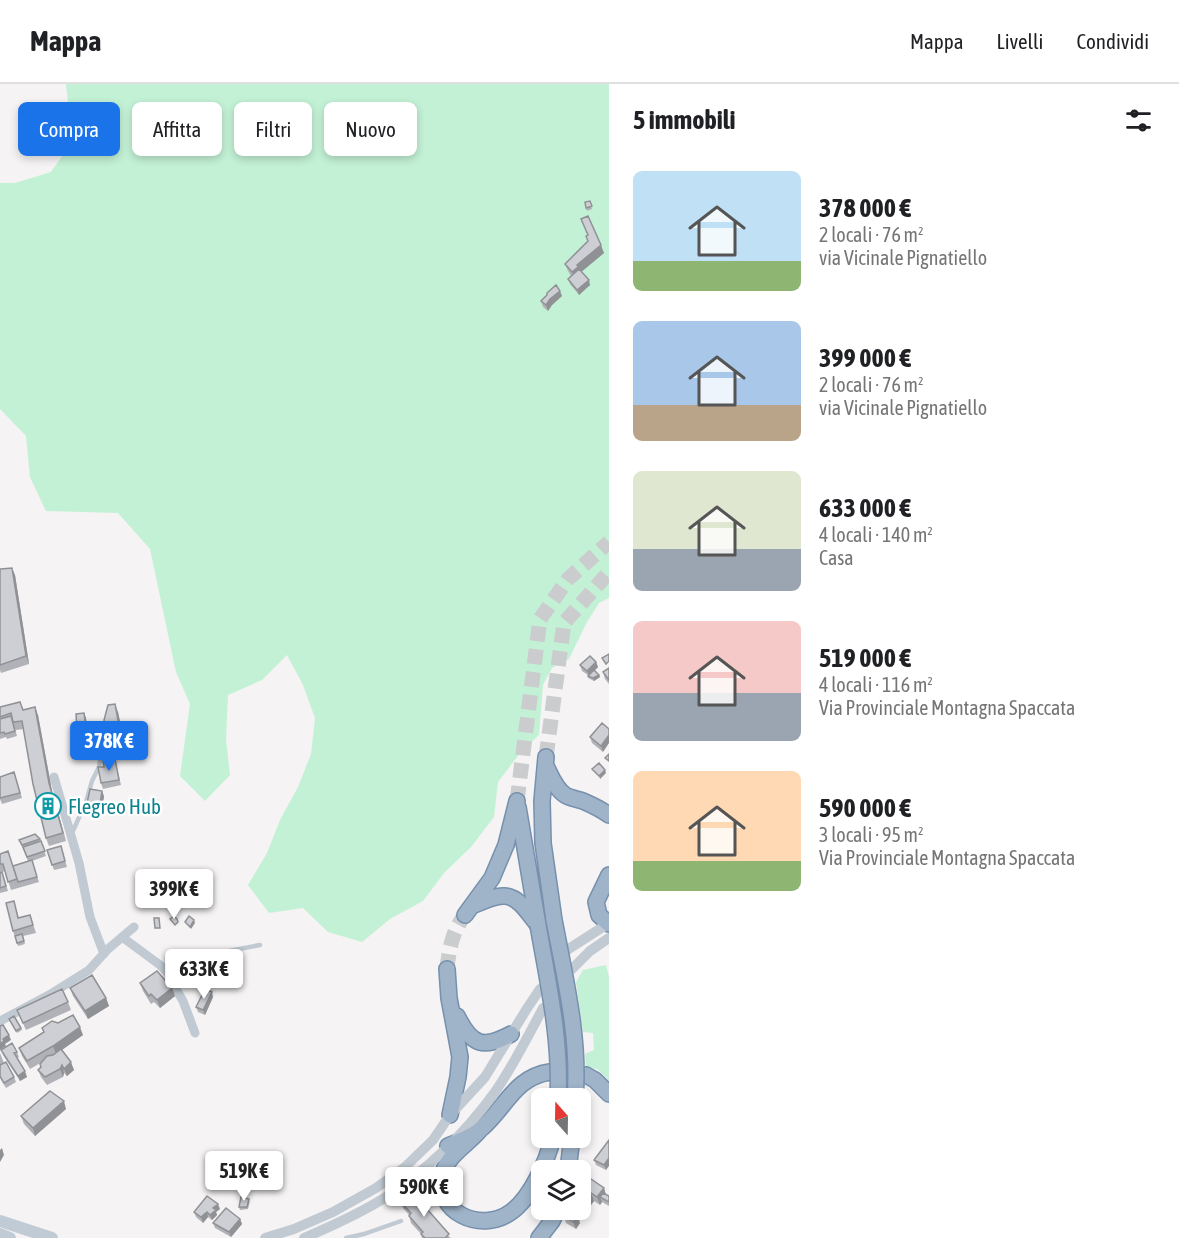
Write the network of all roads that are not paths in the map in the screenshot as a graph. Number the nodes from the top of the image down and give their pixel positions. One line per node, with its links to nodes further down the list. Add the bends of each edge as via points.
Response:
1 (108, 713): 4 (lane, via 99,767)
2 (54, 777): 4 (street)
3 (609, 815): 26 (highway, bridge, via 566,796 553,782 545,760 543,843 571,1013)
4 (71, 836): 13 (street, via 90,917)
5 (609, 875): 6 (highway, via 596,902 600,915)
6 (609, 923): 12 (street)
7 (538, 925): 7 (highway, via 517,801 506,845 492,878 468,910 505,896 519,902); 25 (highway, bridge, via 557,1035)
8 (134, 927): 9 (street)
9 (122, 937): 13 (street); 16 (street, via 160,965)
10 (609, 938): 15 (street)
11 (261, 945): 16 (lane, via 224,952)
12 (567, 950)
13 (104, 954): 20 (street, via 89,970 49,995)
14 (447, 969): 18 (highway)
15 (572, 969)
16 (170, 978): 21 (street)
17 (540, 989): 22 (street)
18 (448, 998): 22 (highway, via 473,1039 496,1042); 28 (highway, via 460,1057)
19 (543, 1008): 30 (street, via 496,1090)
20 (1, 1018)
21 (195, 1033)
22 (511, 1034): 28 (street, via 485,1077)
23 (550, 1072): 29 (highway, via 528,1079)
24 (586, 1075): 27 (highway)
25 (558, 1088)
26 (576, 1088)
27 (609, 1094)
28 (450, 1115): 38 (street, via 433,1140 376,1188 314,1220)
29 (479, 1131): 30 (highway); 31 (highway, via 448,1162 443,1188 456,1212 484,1222 517,1208 537,1180)
30 (448, 1146): 39 (street, via 386,1197 319,1234)
31 (550, 1148)
32 (552, 1220): 41 (highway)
33 (0, 1221): 37 (main road)
34 (401, 1221): 40 (lane)
35 (0, 1234): 36 (main road)
36 (10, 1238)
37 (52, 1238)
38 (265, 1238)
39 (304, 1238)
40 (346, 1238)
41 (539, 1238)

